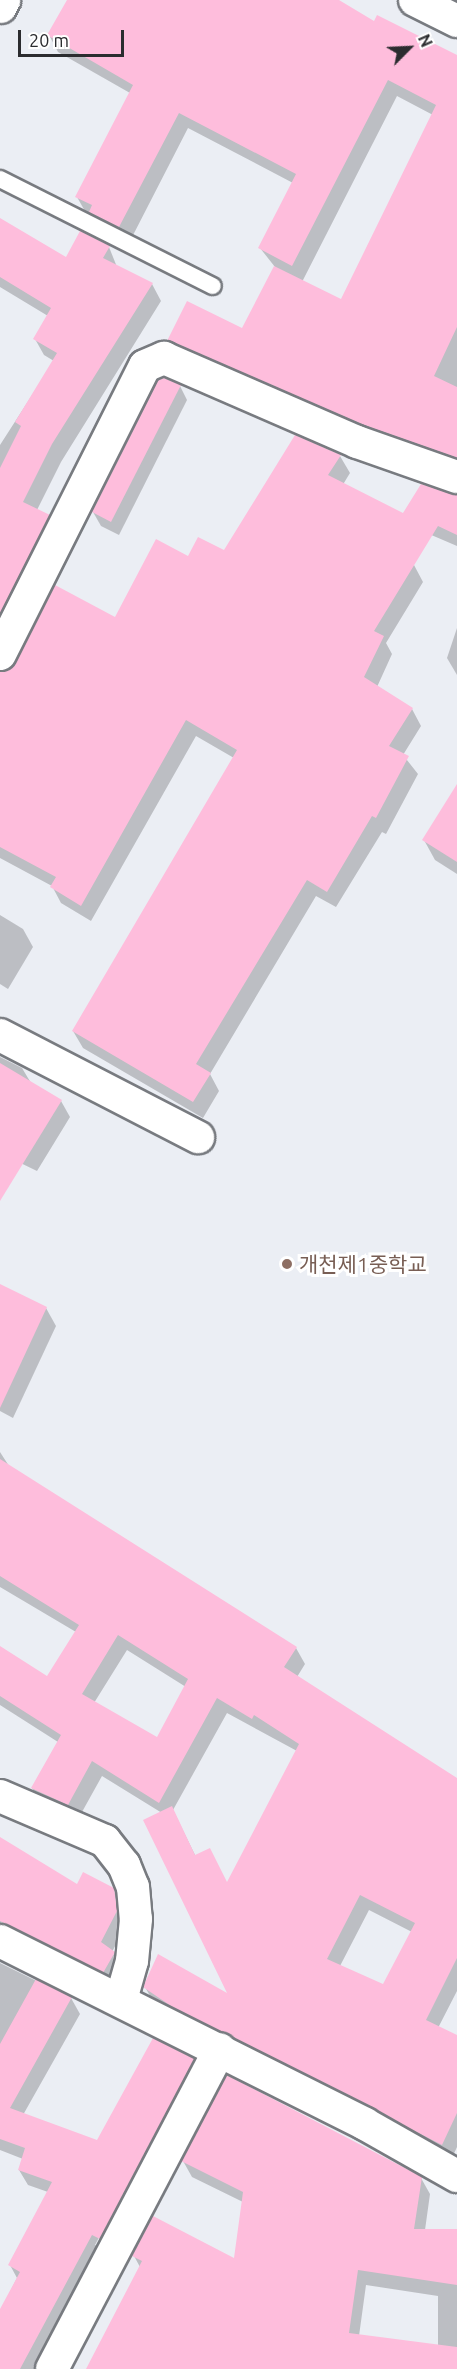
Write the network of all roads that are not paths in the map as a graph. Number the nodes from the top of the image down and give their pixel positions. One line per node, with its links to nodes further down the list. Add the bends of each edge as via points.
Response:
1 (3, 0): 3 (main road)
2 (415, 0): 4 (street)
3 (0, 6)
4 (457, 21)
5 (0, 179): 6 (lane)
6 (213, 286)
7 (457, 477): 8 (street, via 357,442 164,358 145,366)
8 (0, 654)
9 (0, 1035): 10 (street)
10 (198, 1137)
11 (0, 1796): 13 (street, via 105,1841 124,1865 133,1887 136,1919 132,1961)
12 (0, 1941): 13 (street)
13 (121, 2000): 14 (street)
14 (220, 2049): 15 (street); 16 (street)
15 (457, 2176)
16 (52, 2369)

